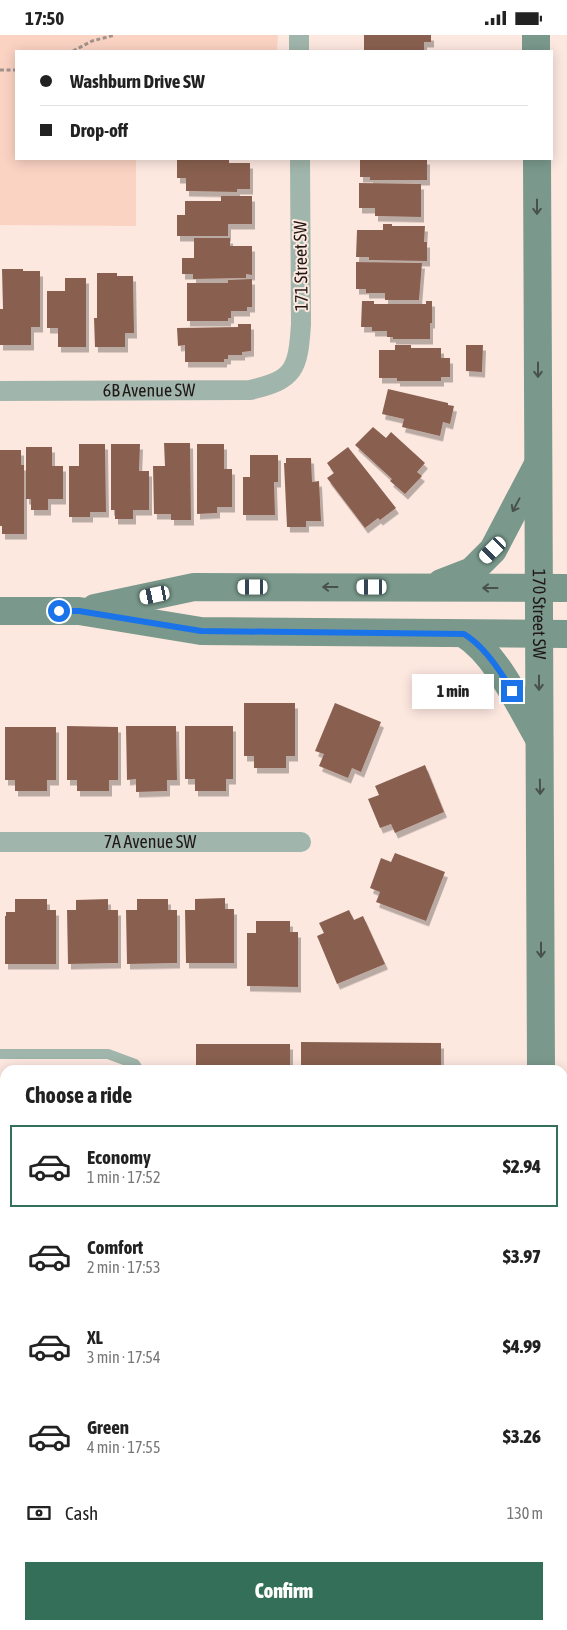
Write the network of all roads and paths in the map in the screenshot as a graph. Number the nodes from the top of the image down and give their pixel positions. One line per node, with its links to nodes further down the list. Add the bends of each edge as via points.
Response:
1 (115, 35): 4 (path)
2 (298, 35): 5 (street)
3 (536, 35): 6 (main road)
4 (75, 50)
5 (299, 50)
6 (536, 50)
7 (0, 70): 8 (path)
8 (15, 70)
9 (300, 160): 11 (street, 171 Street SW, via 301,324 300,344)
10 (537, 160): 13 (main road, 170 Street SW, one-way to 13)
11 (291, 371): 12 (street, 6B Avenue SW, via 283,380 250,390)
12 (0, 391)
13 (539, 462): 14 (main road, one-way to 14, via 493,550 472,571); 15 (main road, 170 Street SW)
14 (431, 588): 15 (main road, one-way to 14); 18 (main road, one-way to 18, via 194,587)
15 (539, 588): 16 (main road); 20 (main road, 170 Street SW)
16 (567, 588)
17 (0, 611): 18 (main road)
18 (79, 611): 19 (main road, via 201,631)
19 (464, 634): 20 (main road); 22 (main road, via 475,641 502,675)
20 (539, 634): 21 (main road); 22 (main road, 170 Street SW, one-way to 22)
21 (567, 634)
22 (539, 738): 27 (main road, 170 Street SW, one-way to 27)
23 (0, 842): 24 (street, 7A Avenue SW)
24 (301, 842)
25 (0, 1054): 26 (lane, via 108,1054)
26 (136, 1065)
27 (541, 1065)

